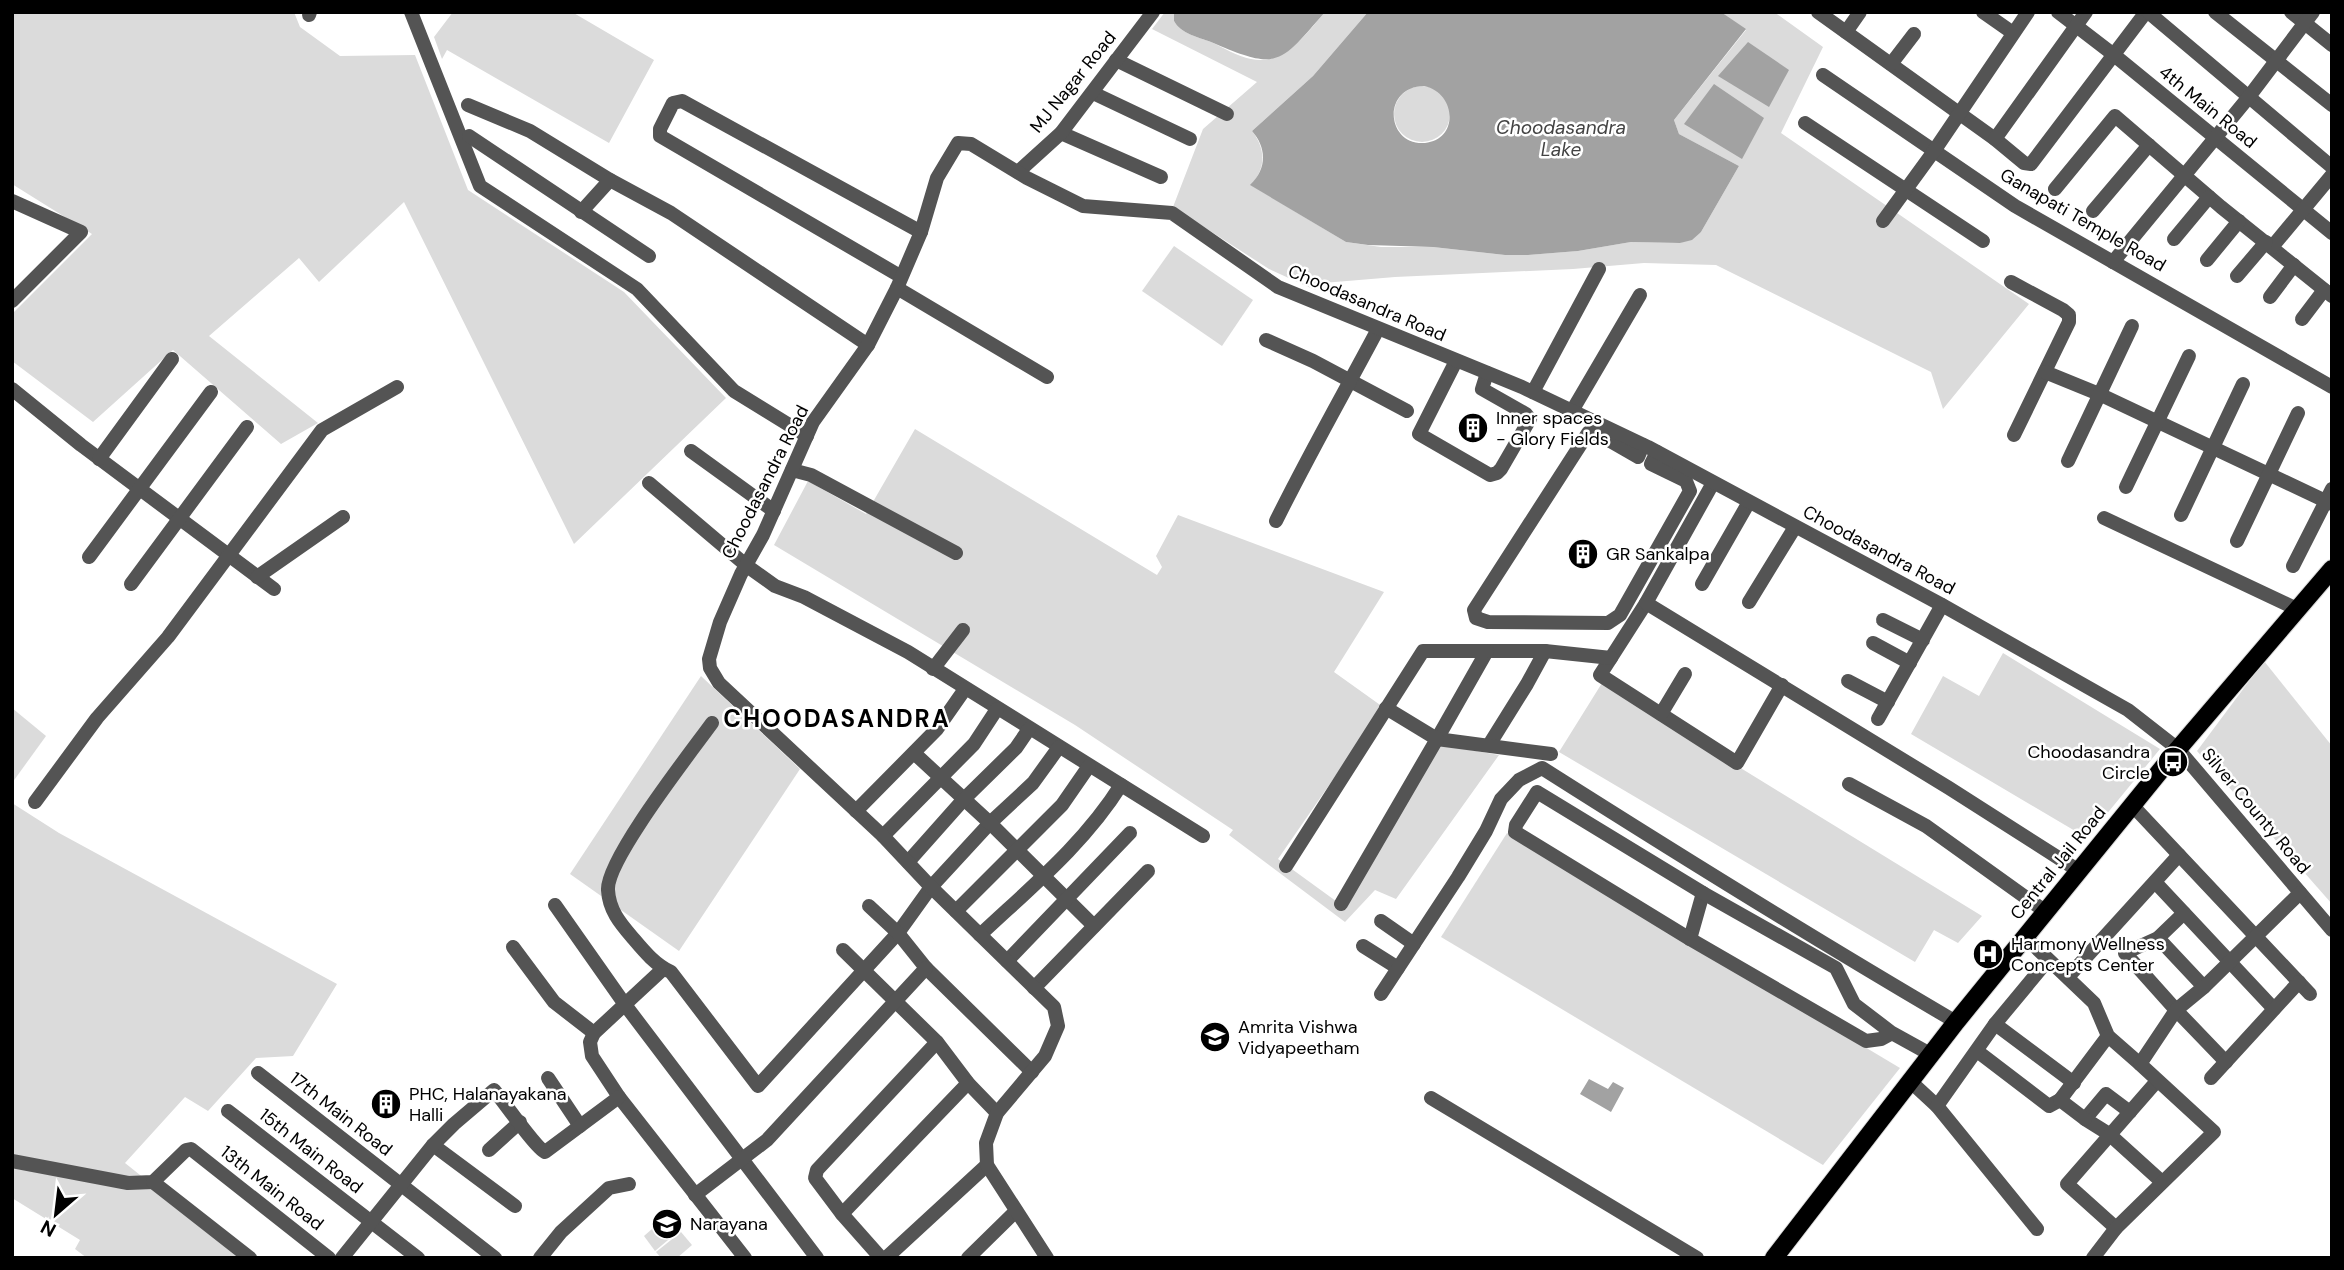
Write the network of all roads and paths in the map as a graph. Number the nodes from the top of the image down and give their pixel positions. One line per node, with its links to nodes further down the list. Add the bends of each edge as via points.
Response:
1 (411, 12): 94 (street, via 480,186 637,289 734,391)
2 (1153, 12): 19 (street, MJ Nagar Road)
3 (1818, 12): 14 (street)
4 (1860, 12): 14 (street)
5 (1983, 12): 15 (street)
6 (2028, 12): 15 (street)
7 (2058, 12): 13 (street, 4th Main Road)
8 (2086, 12): 13 (street)
9 (2147, 12): 18 (street); 24 (street)
10 (2215, 12): 20 (street)
11 (2291, 12): 12 (street)
12 (2308, 18): 17 (street); 20 (street)
13 (2076, 25): 18 (street, 4th Main Road); 34 (street)
14 (1846, 32): 21 (street)
15 (2013, 33): 27 (street)
16 (1914, 34): 21 (street)
17 (2332, 45)
18 (2114, 55): 32 (street, 4th Main Road); 34 (street, via 2031,164)
19 (1116, 60): 23 (street, MJ Nagar Road); 28 (street)
20 (2277, 62): 24 (street); 26 (street)
21 (1891, 64): 27 (street)
22 (1823, 75): 36 (street, Ganapati Temple Road)
23 (1093, 93): 30 (street, MJ Nagar Road); 33 (street)
24 (2248, 98): 32 (street); 37 (street)
25 (468, 105): 42 (street, via 530,131)
26 (2332, 105)
27 (1959, 113): 34 (street); 36 (street)
28 (1227, 114)
29 (1805, 123): 43 (street)
30 (1061, 133): 38 (street, MJ Nagar Road); 41 (street)
31 (469, 136): 49 (street)
32 (2215, 138): 39 (street); 48 (street, 4th Main Road)
33 (1190, 139)
34 (1995, 139)
35 (2149, 145): 39 (street); 44 (street, via 2115,116); 47 (street)
36 (1934, 151): 43 (street); 59 (street, Ganapati Temple Road, via 2015,206)
37 (2332, 167)
38 (1018, 172): 52 (street, Choodasandra Road, via 971,144 958,143 937,178); 71 (street, Choodasandra Road, via 1083,206 1172,213 1278,287)
39 (2183, 174): 45 (street); 59 (street)
40 (2332, 175): 48 (street)
41 (1161, 177)
42 (610, 180): 49 (street); 73 (street, via 671,213)
43 (1906, 189): 50 (street); 55 (street)
44 (2055, 189)
45 (2209, 197): 51 (street); 54 (street)
46 (12, 201): 68 (street, via 81,232)
47 (2093, 211)
48 (2304, 211): 53 (street, 4th Main Road); 56 (street)
49 (581, 212): 57 (street)
50 (1882, 221)
51 (2239, 221): 56 (street); 58 (street)
52 (921, 232): 63 (street, Choodasandra Road); 63 (street, via 682,101 673,103 660,129 660,136)
53 (2332, 233)
54 (2174, 239)
55 (1983, 241)
56 (2269, 245): 60 (street); 62 (street)
57 (649, 256)
58 (2207, 260)
59 (2113, 262): 83 (street, Ganapati Temple Road)
60 (2294, 265): 65 (street); 67 (street)
61 (1599, 269): 86 (street)
62 (2236, 276)
63 (899, 282): 73 (street, Choodasandra Road); 79 (street)
64 (2011, 282): 77 (street, via 2069,315)
65 (2328, 293): 69 (street)
66 (1640, 295): 89 (street)
67 (2270, 297)
68 (12, 301)
69 (2302, 319)
70 (2132, 326): 87 (street)
71 (1378, 329): 76 (street, Choodasandra Road); 80 (street)
72 (1266, 340): 80 (street)
73 (868, 345): 94 (street, Choodasandra Road)
74 (2189, 356): 91 (street)
75 (172, 359): 98 (street)
76 (1453, 366): 78 (street, Choodasandra Road); 78 (street, via 1419,434 1490,475 1501,469 1530,419 1482,389)
77 (2045, 372): 87 (street); 93 (street)
78 (1487, 373): 86 (street, Choodasandra Road)
79 (1047, 377)
80 (1351, 381): 88 (street); 113 (street)
81 (2244, 384): 95 (street)
82 (397, 387): 117 (street, via 322,430)
83 (2332, 387)
84 (12, 388): 98 (street)
85 (211, 391): 105 (street)
86 (1533, 392): 89 (street, Choodasandra Road)
87 (2099, 394): 91 (street); 99 (street)
88 (1407, 411)
89 (1572, 411): 97 (street, Choodasandra Road)
90 (2298, 412): 101 (street)
91 (2158, 422): 95 (street); 104 (street)
92 (247, 427): 111 (street)
93 (2014, 435)
94 (807, 436): 100 (street, Choodasandra Road)
95 (2213, 448): 101 (street); 109 (street)
96 (691, 451): 108 (street)
97 (1647, 454): 97 (street, via 1686,481 1690,491 1615,621 1488,622 1476,618 1474,610 1588,433); 103 (street, Choodasandra Road)
98 (99, 459): 105 (street)
99 (2068, 461)
100 (792, 470): 108 (street, Choodasandra Road); 116 (street, via 811,475)
101 (2267, 474): 106 (street); 115 (street)
102 (649, 483): 119 (street)
103 (1713, 483): 107 (street, Choodasandra Road); 127 (street)
104 (2126, 487)
105 (139, 489): 111 (street); 118 (street)
106 (2330, 498): 120 (street)
107 (1749, 502): 114 (street, Choodasandra Road); 124 (street)
108 (774, 511): 119 (street, Choodasandra Road)
109 (2181, 515)
110 (343, 517): 122 (street)
111 (178, 518): 117 (street); 123 (street)
112 (2104, 518): 129 (street)
113 (1276, 521)
114 (1795, 527): 126 (street); 128 (street, Choodasandra Road)
115 (2237, 541)
116 (956, 554)
117 (229, 556): 122 (street); 161 (street)
118 (89, 557)
119 (747, 566): 138 (street, via 775,586 838,614); 163 (street, Choodasandra Road, via 720,622 710,668 719,682)
120 (2293, 566)
121 (2332, 569): 129 (main road, Central Jail Road)
122 (257, 577): 125 (street)
123 (131, 583)
124 (1702, 584)
125 (274, 589)
126 (1749, 602)
127 (1646, 603): 136 (street); 141 (street)
128 (1942, 605): 132 (street); 153 (street, Choodasandra Road, via 2128,710)
129 (2297, 610): 153 (main road, Central Jail Road)
130 (1883, 620): 132 (street)
131 (962, 631): 138 (street)
132 (1923, 640): 137 (street)
133 (1873, 643): 137 (street)
134 (1486, 651): 135 (street); 144 (street, via 1423,651); 150 (street)
135 (1545, 651): 136 (street); 151 (street)
136 (1611, 658): 146 (street, via 1600,675)
137 (1910, 663): 143 (street)
138 (933, 668): 142 (street)
139 (1685, 674): 146 (street)
140 (1848, 681): 143 (street)
141 (1782, 685): 146 (street, via 1737,763); 173 (street)
142 (965, 689): 145 (street); 154 (street)
143 (1888, 702): 147 (street)
144 (1386, 708): 150 (street); 171 (street)
145 (997, 709): 149 (street); 157 (street, via 974,744)
146 (1661, 714)
147 (1878, 719)
148 (712, 723): 204 (street, via 622,850 607,888 614,916)
149 (1029, 729): 152 (street); 160 (street)
150 (1437, 738): 151 (street); 180 (street)
151 (1489, 745): 155 (street)
152 (1059, 747): 156 (street); 164 (street, via 1033,783)
153 (2178, 749): 162 (main road, Central Jail Road); 178 (street, Silver County Road)
154 (914, 753): 157 (street); 163 (street)
155 (1551, 754)
156 (1089, 766): 158 (street); 168 (street, via 1068,799)
157 (940, 778): 160 (street); 166 (street)
158 (1121, 785): 167 (street); 174 (street, via 1096,821)
159 (1849, 785): 184 (street, via 1926,826)
160 (964, 799): 164 (street); 170 (street)
161 (35, 802)
162 (2132, 805): 169 (street); 173 (main road, Central Jail Road)
163 (856, 811): 166 (street, Choodasandra Road)
164 (990, 823): 168 (street); 176 (street)
165 (1130, 833): 179 (street)
166 (883, 836): 170 (street, Choodasandra Road)
167 (1203, 836)
168 (1018, 851): 174 (street); 183 (street)
169 (2179, 855): 175 (street); 191 (street)
170 (908, 862): 176 (street, Choodasandra Road)
171 (1286, 866)
172 (1148, 871): 187 (street)
173 (2079, 871): 184 (main road, Central Jail Road)
174 (1043, 876): 179 (street); 190 (street)
175 (2155, 882): 185 (street); 206 (street)
176 (931, 887): 183 (street, Choodasandra Road); 189 (street)
177 (1703, 893): 194 (street); 194 (street, via 1537,792 1516,825 1515,832); 219 (street, via 1836,968 1854,1004)
178 (2300, 893): 188 (street, Silver County Road); 191 (street)
179 (1068, 899): 187 (street); 200 (street)
180 (1341, 904)
181 (555, 905): 213 (street)
182 (869, 906): 189 (street)
183 (956, 911): 190 (street, Choodasandra Road)
184 (2046, 912): 192 (main road, Central Jail Road)
185 (2183, 913): 193 (street); 201 (street)
186 (1381, 921): 195 (street)
187 (1094, 926): 209 (street)
188 (2332, 930)
189 (898, 933): 202 (street); 205 (street)
190 (980, 934): 200 (street, Choodasandra Road)
191 (2256, 936): 201 (street); 207 (street)
192 (2025, 937): 199 (street); 216 (main road, Central Jail Road)
193 (2158, 938): 208 (street); 215 (street, via 2125,953)
194 (1690, 939): 219 (street, via 1866,1041)
195 (1414, 944): 203 (street); 216 (street, via 1465,866 1501,799 1519,780 1542,768 1784,921)
196 (1363, 946): 203 (street)
197 (513, 947): 218 (street, via 554,1002)
198 (843, 950): 205 (street)
199 (2048, 960): 206 (street); 217 (street)
200 (1007, 961): 209 (street, Choodasandra Road)
201 (2230, 961): 208 (street); 214 (street)
202 (926, 968): 212 (street); 226 (street)
203 (1398, 968): 210 (street)
204 (663, 969): 205 (street, via 671,972 758,1086); 213 (street)
205 (865, 970): 212 (street)
206 (2068, 977): 220 (street, via 2094,1003)
207 (2299, 982): 211 (street); 214 (street)
208 (2204, 987): 215 (street)
209 (1034, 988): 226 (street, Choodasandra Road, via 1054,1007 1058,1026)
210 (1381, 994)
211 (2310, 994)
212 (896, 1000): 221 (street); 247 (street, via 768,1140)
213 (626, 1006): 218 (street); 247 (street)
214 (2274, 1009): 224 (street)
215 (2176, 1010): 224 (street); 225 (street)
216 (1956, 1022): 223 (main road, Central Jail Road)
217 (1995, 1024): 222 (street); 233 (street)
218 (594, 1033): 234 (street, via 592,1056)
219 (1892, 1033): 223 (street)
220 (2108, 1036): 225 (street); 233 (street)
221 (937, 1042): 232 (street); 257 (street, via 817,1170 816,1178)
222 (1977, 1051): 236 (street, via 2049,1106); 237 (street)
223 (1930, 1054): 230 (main road, Central Jail Road)
224 (2226, 1062): 229 (street)
225 (2140, 1064): 231 (street)
226 (1032, 1072): 240 (street, Choodasandra Road)
227 (258, 1073): 253 (street, 17th Main Road)
228 (548, 1078): 243 (street)
229 (2211, 1079)
230 (1910, 1081): 237 (street); 274 (main road, Central Jail Road)
231 (2157, 1082): 239 (street); 251 (street, via 2214,1132)
232 (968, 1083): 240 (street); 257 (street)
233 (2074, 1083): 236 (street)
234 (619, 1097): 243 (street); 254 (street)
235 (1431, 1098): 273 (street)
236 (2060, 1100): 241 (street)
237 (1937, 1106): 260 (street)
238 (228, 1111): 258 (street, 15th Main Road)
239 (2130, 1112): 241 (street, via 2106,1094); 244 (street)
240 (997, 1113): 249 (street, Choodasandra Road, via 986,1143)
241 (2085, 1119): 244 (street)
242 (520, 1122): 243 (street, via 545,1152); 245 (street, via 494,1090); 246 (street)
243 (580, 1126)
244 (2109, 1134): 251 (street); 259 (street, via 2067,1184)
245 (433, 1145): 253 (street); 255 (street)
246 (489, 1150)
247 (743, 1160): 254 (street); 268 (street)
248 (12, 1161): 250 (street, via 128,1183)
249 (987, 1165): 256 (street); 270 (street)
250 (153, 1182): 262 (street); 263 (street, 13th Main Road, via 191,1149)
251 (2162, 1182): 259 (street)
252 (629, 1184): 266 (street, via 609,1188)
253 (400, 1185): 258 (street); 261 (street, 17th Main Road)
254 (695, 1195): 267 (street)
255 (515, 1206)
256 (1016, 1211): 271 (street); 272 (street)
257 (842, 1214): 269 (street)
258 (371, 1222): 264 (street); 265 (street, 15th Main Road)
259 (2116, 1228): 275 (street)
260 (2037, 1229)
261 (490, 1256)
262 (250, 1258)
263 (329, 1258)
264 (342, 1258)
265 (418, 1258)
266 (540, 1258)
267 (745, 1258)
268 (817, 1258)
269 (881, 1258)
270 (886, 1258)
271 (968, 1258)
272 (1047, 1258)
273 (1697, 1258)
274 (1774, 1258)
275 (2093, 1258)

